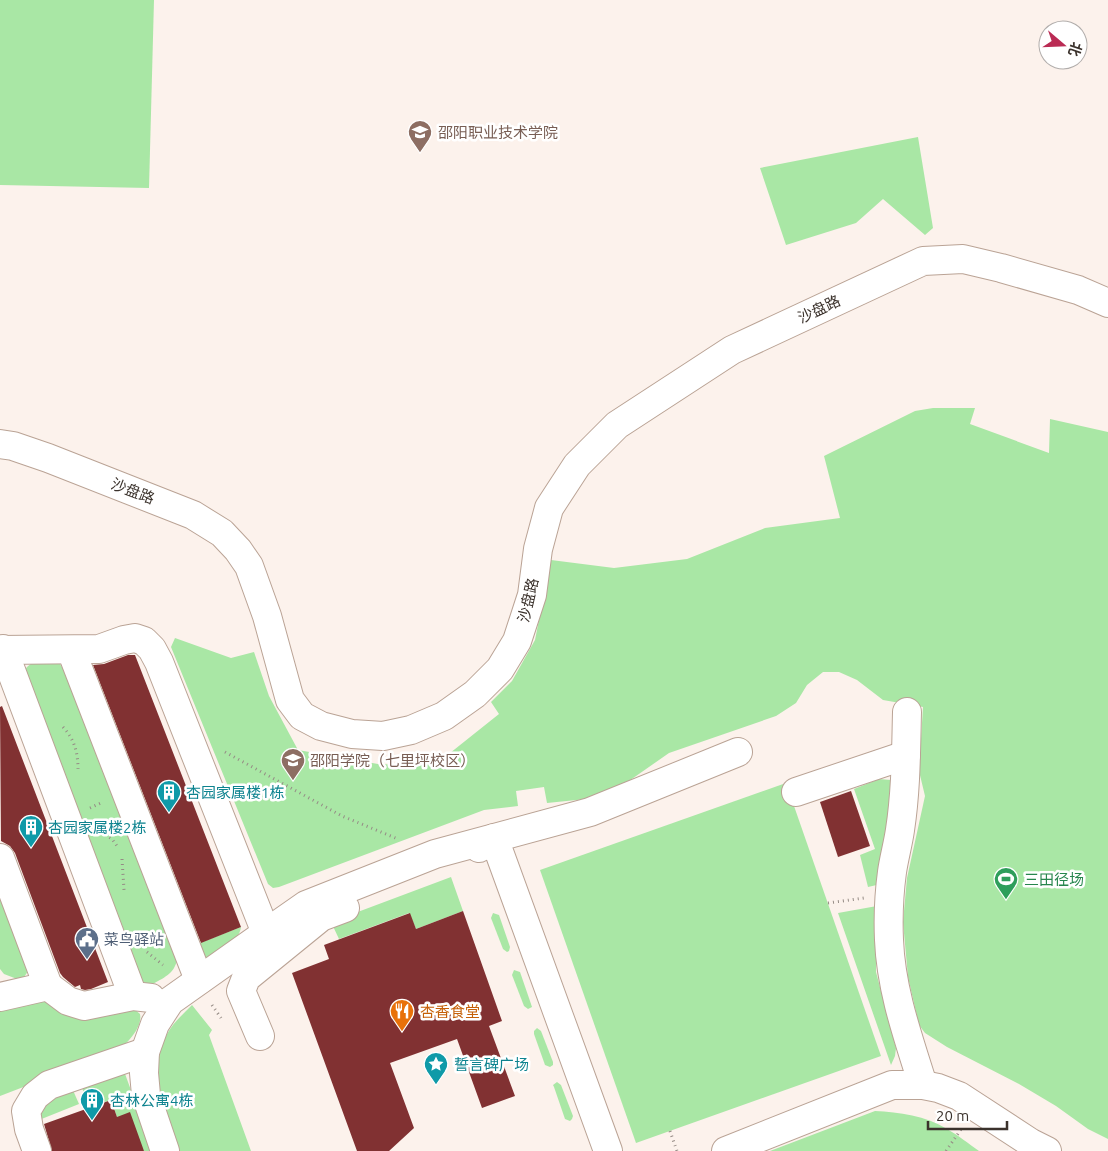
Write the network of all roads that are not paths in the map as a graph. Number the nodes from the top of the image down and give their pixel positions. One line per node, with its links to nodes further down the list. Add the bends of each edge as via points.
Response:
1 (1108, 303): 2 (street, 沙盘路, via 1078,290 963,259 923,261 732,350 617,425 577,466 549,508 538,550 532,595 518,641 500,668 475,694 444,716 411,730 383,736 352,734 321,726 302,716 290,700 267,616 249,566 222,534 184,511 48,458)
2 (0, 444)
3 (1, 649): 4 (street); 15 (street)
4 (71, 650): 11 (street, via 99,649 135,638 152,649); 13 (street)
5 (908, 712): 7 (street)
6 (738, 752): 9 (street, via 590,812)
7 (906, 755): 8 (street); 19 (street, via 900,832 888,907 889,941 892,974 903,1023)
8 (796, 792)
9 (494, 838): 11 (street, via 435,854 306,905); 17 (street, via 448,868 321,918 246,978 241,991); 23 (street)
10 (0, 858): 12 (street)
11 (266, 934): 13 (street)
12 (48, 986): 14 (street); 15 (street, via 68,1001 84,1006)
13 (204, 991): 16 (street)
14 (0, 996)
15 (133, 996): 16 (street)
16 (170, 1001): 18 (street, via 155,1024)
17 (260, 1036)
18 (145, 1052): 21 (street, via 50,1085 34,1096 26,1111); 22 (street, via 146,1095)
19 (923, 1085): 20 (street, via 959,1096); 24 (street, via 892,1085)
20 (1035, 1148)
21 (37, 1151)
22 (165, 1151)
23 (608, 1151)
24 (726, 1151)

